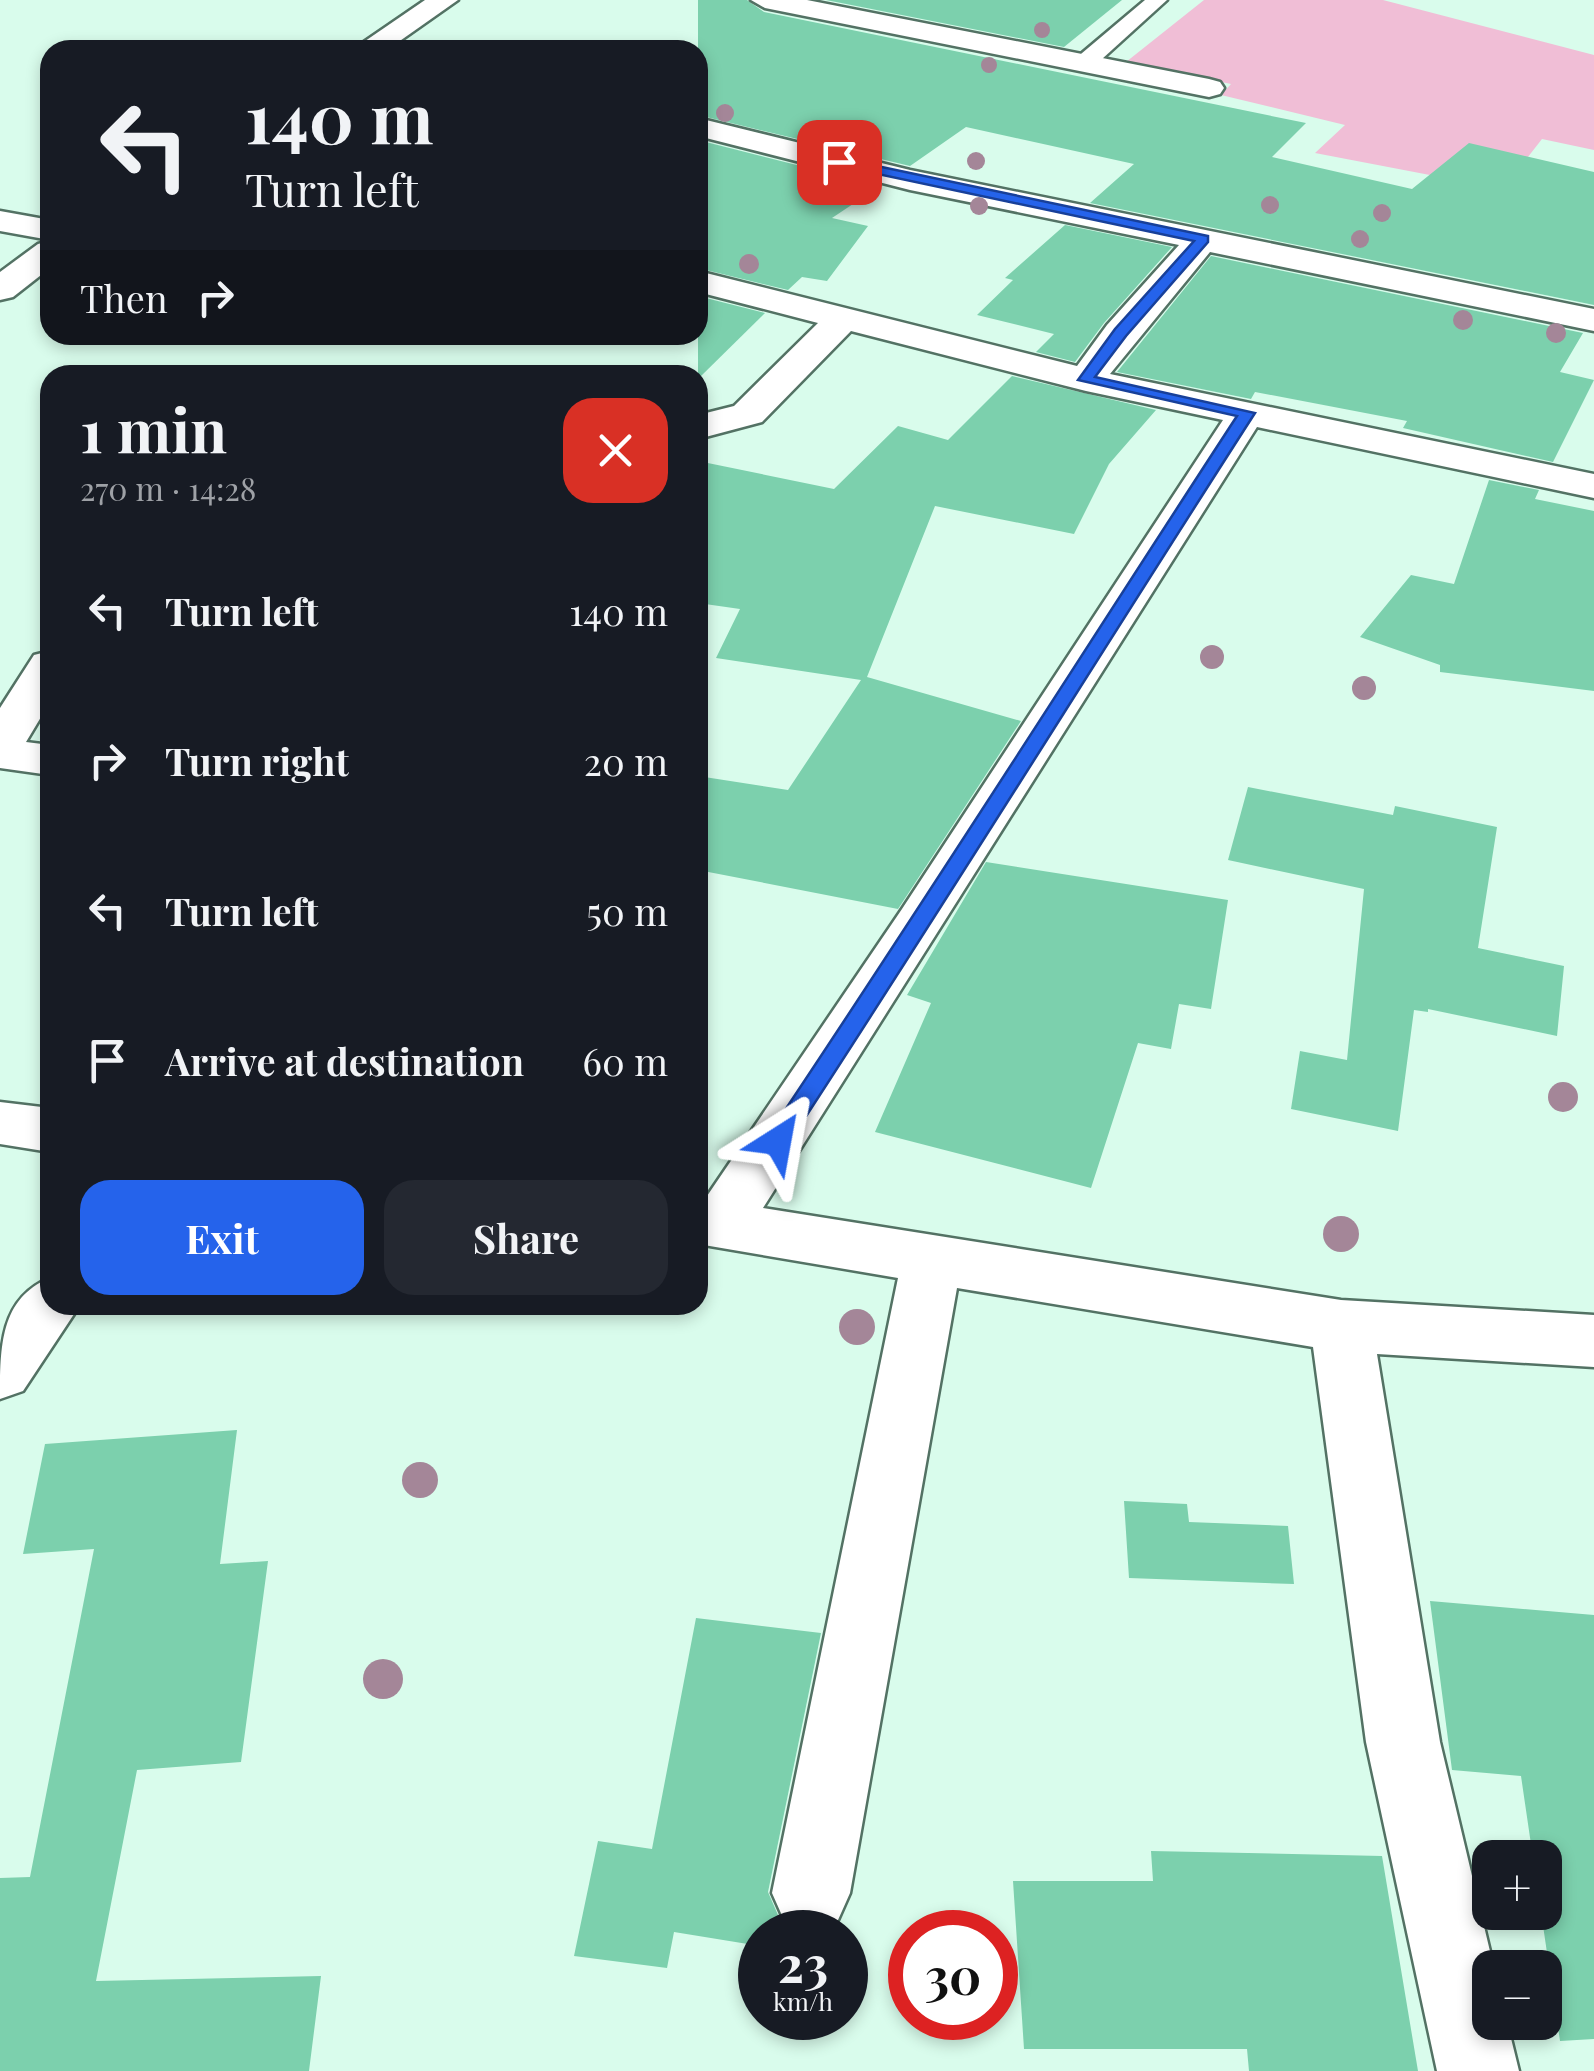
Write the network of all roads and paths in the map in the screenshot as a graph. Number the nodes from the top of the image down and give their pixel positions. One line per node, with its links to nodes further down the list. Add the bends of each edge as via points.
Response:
1 (444, 0): 4 (street)
2 (764, 0): 5 (street)
3 (1157, 0): 5 (lane)
4 (388, 40)
5 (1084, 64): 6 (street)
6 (1209, 88)
7 (708, 130): 10 (street, via 910,180)
8 (0, 222): 9 (street)
9 (40, 228)
10 (1204, 239): 15 (street); 16 (street)
11 (40, 259): 13 (street)
12 (708, 283): 14 (street)
13 (0, 289)
14 (843, 318): 16 (street); 18 (street, via 748,414)
15 (1594, 320)
16 (1086, 380): 17 (street)
17 (1247, 413): 19 (street); 26 (street, via 904,950)
18 (708, 424)
19 (1594, 486)
20 (40, 681): 21 (street)
21 (0, 745)
22 (0, 753): 23 (street)
23 (40, 759)
24 (0, 1123): 25 (street)
25 (40, 1129)
26 (709, 1223): 27 (street)
27 (932, 1259): 29 (street); 32 (street)
28 (41, 1315): 31 (street)
29 (1341, 1326): 30 (street); 33 (street, via 1404,1742)
30 (1594, 1340)
31 (0, 1372)
32 (811, 1893)
33 (1478, 2071)

